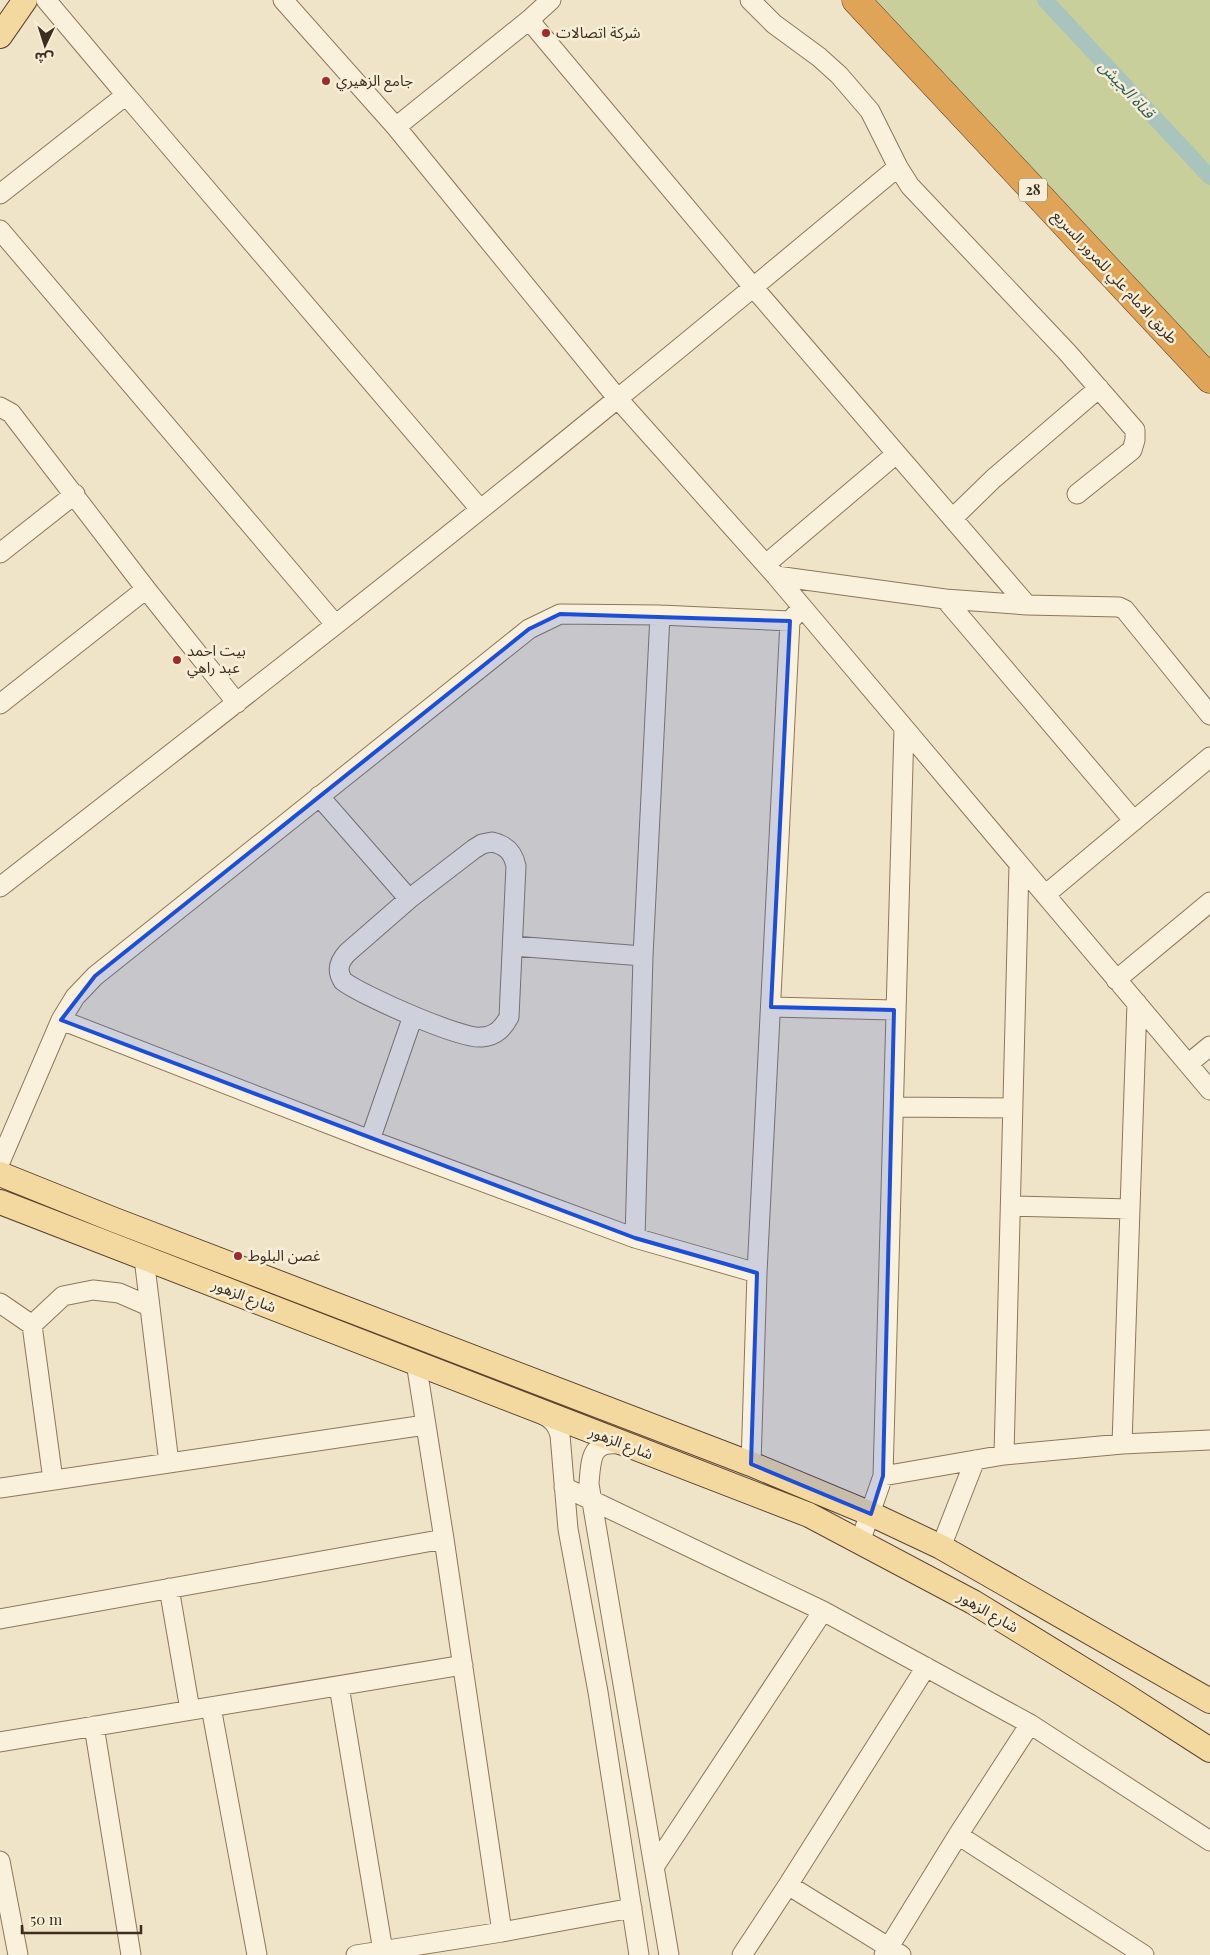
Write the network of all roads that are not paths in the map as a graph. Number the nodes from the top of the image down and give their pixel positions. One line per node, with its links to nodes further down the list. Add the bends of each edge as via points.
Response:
1 (25, 0): 8 (main road)
2 (46, 0): 9 (street)
3 (283, 0): 10 (street)
4 (551, 0): 7 (street)
5 (750, 0): 11 (street, via 774,24 839,75 870,112)
6 (856, 0): 15 (highway, طريق الامام علي للمرور السريع / 28)
7 (529, 20): 10 (street); 14 (street)
8 (0, 36)
9 (126, 95): 12 (street); 22 (street)
10 (396, 127): 17 (street)
11 (898, 167): 14 (street); 16 (street, via 910,186)
12 (0, 194)
13 (0, 230): 31 (street)
14 (753, 287): 17 (street); 19 (street)
15 (1210, 379)
16 (1099, 388): 21 (street, via 1135,430 1135,440 1132,450); 23 (street, via 993,479)
17 (618, 399): 22 (street); 25 (street)
18 (0, 407): 20 (street, via 11,413)
19 (896, 454): 23 (street); 25 (street)
20 (75, 494): 24 (street); 26 (street)
21 (1077, 494)
22 (480, 509): 31 (street)
23 (953, 518): 28 (street)
24 (0, 552)
25 (771, 570): 27 (street); 29 (street)
26 (146, 589): 32 (street); 33 (street)
27 (945, 599): 28 (street); 38 (street)
28 (1027, 606): 34 (street, via 1118,607 1126,610)
29 (796, 614): 30 (street); 35 (street); 48 (street)
30 (660, 615): 37 (street, via 560,614 529,629); 45 (street)
31 (336, 624): 32 (street)
32 (237, 703): 40 (street)
33 (0, 704)
34 (1210, 715)
35 (904, 728): 39 (street); 49 (street)
36 (1210, 757): 38 (street)
37 (318, 796): 42 (street); 51 (street, via 95,976 75,997)
38 (1134, 821): 41 (street)
39 (1019, 865): 41 (street); 56 (street)
40 (0, 887)
41 (1045, 895): 46 (street)
42 (409, 900): 44 (street, via 482,844 502,844 509,850 516,866); 50 (street, via 348,953 340,962 339,975 348,985)
43 (1210, 902): 46 (street)
44 (513, 946): 45 (street); 50 (street, via 509,1017 502,1029 482,1038)
45 (643, 956): 63 (street)
46 (1116, 980): 47 (street)
47 (1137, 1004): 53 (street); 62 (street)
48 (770, 1007): 49 (street); 65 (street)
49 (894, 1010): 55 (street)
50 (413, 1016): 57 (street)
51 (61, 1020): 57 (street); 58 (street)
52 (1210, 1046): 53 (street)
53 (1188, 1064): 54 (street)
54 (1210, 1090)
55 (894, 1107): 56 (street); 79 (street)
56 (1012, 1108): 61 (street)
57 (370, 1140): 63 (street)
58 (0, 1162)
59 (0, 1174): 78 (main road, شارع الزهور)
60 (0, 1202): 64 (main road, شارع الزهور)
61 (1011, 1206): 62 (street); 75 (street)
62 (1130, 1209): 73 (street)
63 (635, 1238): 65 (street)
64 (144, 1258): 67 (street); 69 (main road, شارع الزهور)
65 (757, 1273): 78 (street)
66 (0, 1303): 68 (street)
67 (149, 1306): 68 (street, via 119,1293 93,1290 62,1296); 77 (street)
68 (32, 1325): 80 (street)
69 (416, 1362): 70 (main road, شارع الزهور); 71 (street)
70 (535, 1410): 74 (main road, شارع الزهور); 81 (street, via 558,1425)
71 (425, 1425): 77 (street); 85 (street)
72 (1210, 1440): 73 (street)
73 (1122, 1444): 75 (street)
74 (630, 1446): 83 (street, via 612,1443 598,1447 590,1465); 86 (main road, شارع الزهور, via 809,1516)
75 (1004, 1455): 76 (street)
76 (975, 1460): 79 (street); 87 (street)
77 (169, 1463): 80 (street)
78 (751, 1464): 84 (main road, شارع الزهور)
79 (883, 1476): 84 (street)
80 (53, 1480): 82 (street)
81 (564, 1487): 83 (street); 106 (street, via 568,1529)
82 (0, 1488)
83 (592, 1501): 89 (street); 104 (street)
84 (870, 1514): 86 (street); 87 (main road, شارع الزهور)
85 (444, 1539): 88 (street); 91 (street)
86 (860, 1542): 100 (main road, شارع الزهور, via 973,1602)
87 (940, 1547): 94 (main road, شارع الزهور)
88 (170, 1588): 90 (street); 96 (street)
89 (823, 1610): 92 (street); 104 (street)
90 (0, 1619)
91 (463, 1665): 93 (street); 107 (street)
92 (926, 1668): 97 (street); 105 (street)
93 (339, 1686): 95 (street); 108 (street)
94 (1210, 1702)
95 (211, 1707): 96 (street); 112 (street)
96 (190, 1710): 98 (street)
97 (1030, 1724): 101 (street); 102 (street)
98 (94, 1726): 99 (street); 111 (street)
99 (0, 1742)
100 (1210, 1750)
101 (958, 1835): 109 (street); 117 (street)
102 (1210, 1841)
103 (0, 1861): 110 (street)
104 (654, 1867): 115 (street)
105 (788, 1885): 109 (street); 116 (street)
106 (632, 1908): 107 (street); 114 (street)
107 (502, 1932): 108 (street)
108 (383, 1951): 113 (street)
109 (891, 1952)
110 (18, 1955)
111 (131, 1955)
112 (257, 1955)
113 (356, 1955)
114 (639, 1955)
115 (669, 1955)
116 (742, 1955)
117 (1144, 1955)

